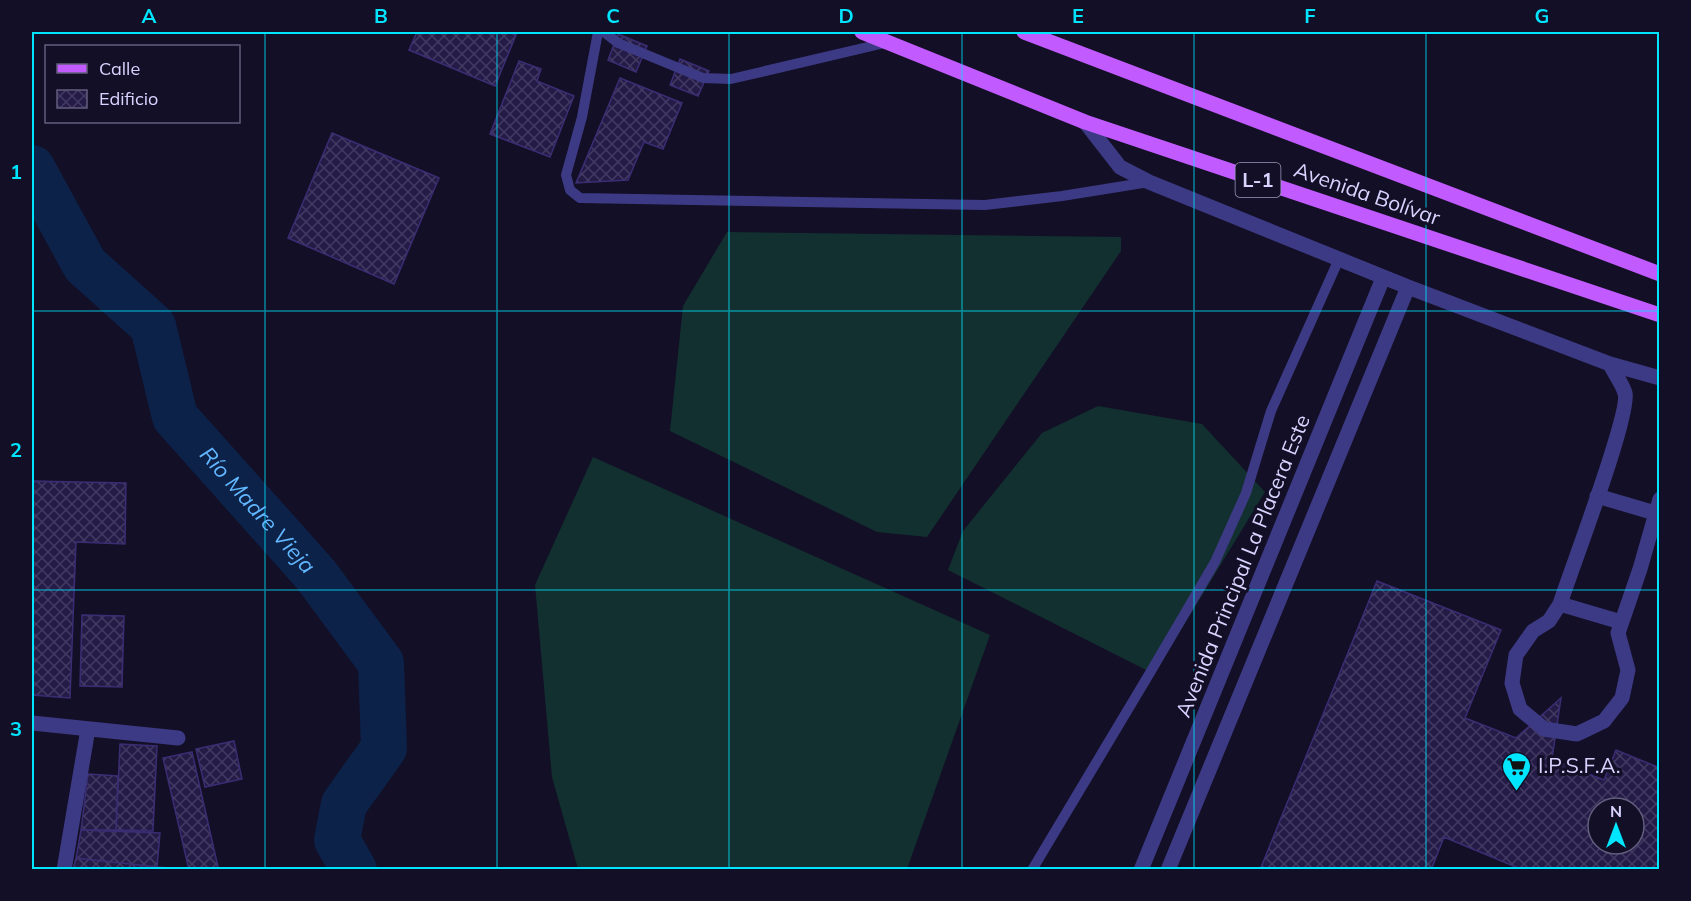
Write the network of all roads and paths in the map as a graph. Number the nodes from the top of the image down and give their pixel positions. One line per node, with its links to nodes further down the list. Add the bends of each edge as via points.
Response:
1 (598, 32): 7 (lane, via 566,176 570,190 580,198 985,205)
2 (604, 32): 5 (lane, via 618,43 703,78 731,79)
3 (862, 32): 5 (main road, Avenida Bolívar / L-1)
4 (1024, 32): 9 (main road, Avenida Bolívar / L-1)
5 (889, 42): 6 (main road, Avenida Bolívar / L-1)
6 (1085, 122): 7 (street, via 1120,167); 12 (main road, Avenida Bolívar / L-1)
7 (1149, 182): 8 (street)
8 (1339, 259): 10 (street); 23 (lane, via 1271,411 1246,492 1215,562)
9 (1659, 274)
10 (1383, 278): 11 (street); 24 (street, Avenida Principal La Placera Este)
11 (1408, 287): 13 (street); 25 (street)
12 (1659, 315)
13 (1610, 364): 14 (street); 15 (street, via 1626,394)
14 (1659, 378)
15 (1598, 496): 16 (street); 17 (street)
16 (1657, 506): 18 (street)
17 (1560, 604): 18 (street); 18 (street, via 1516,655 1512,683 1521,709 1544,729 1577,734 1604,721 1622,698 1628,670 1618,633)
18 (1621, 622)
19 (32, 723): 20 (street)
20 (88, 729): 21 (street); 22 (street)
21 (178, 738)
22 (63, 870)
23 (1032, 870)
24 (1141, 870)
25 (1168, 870)

